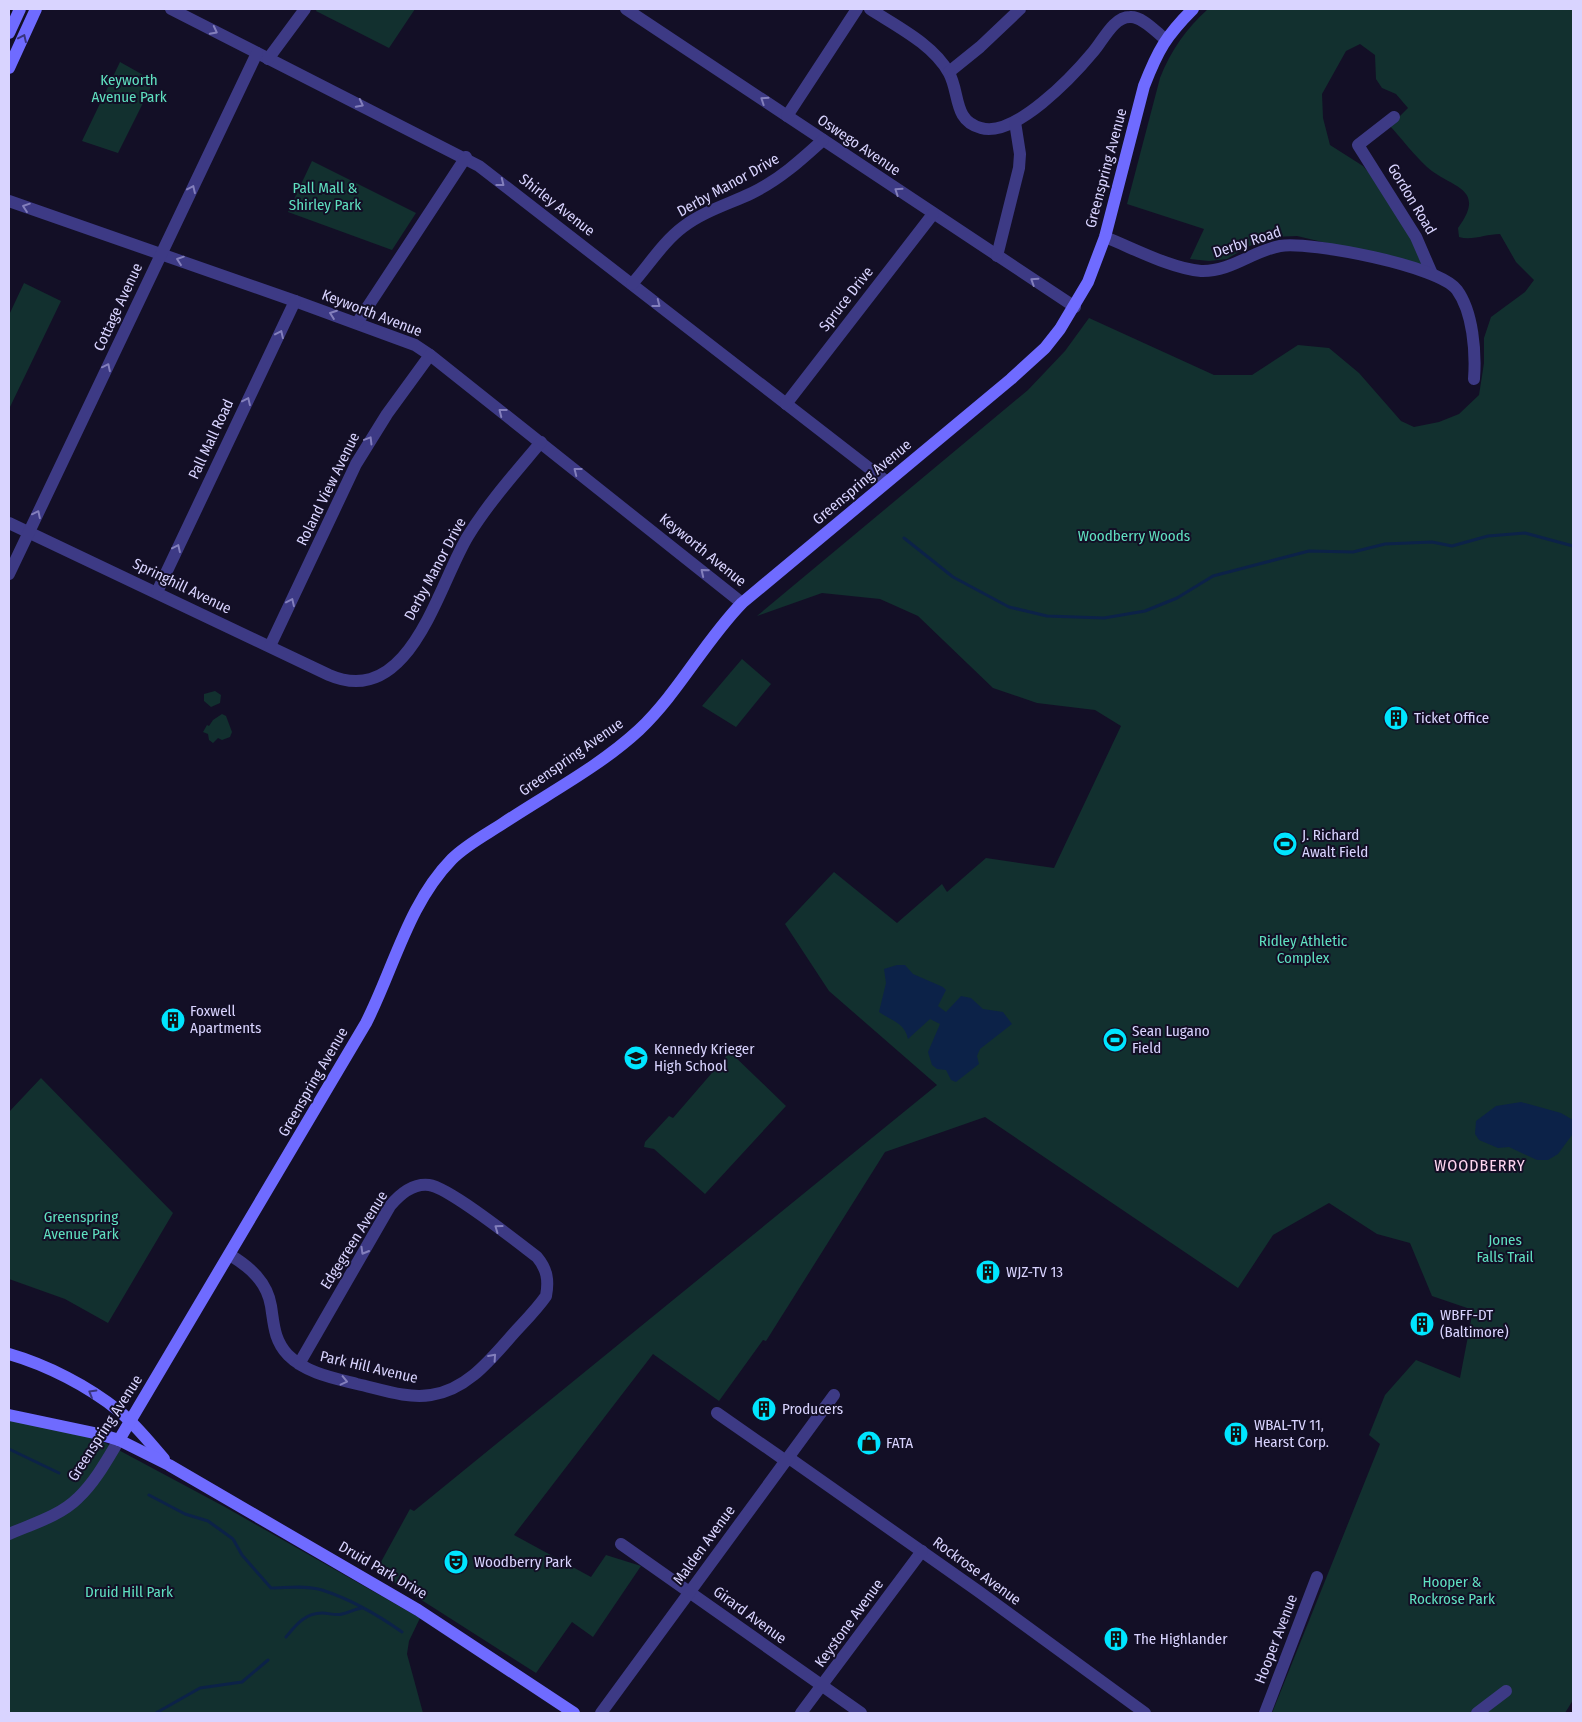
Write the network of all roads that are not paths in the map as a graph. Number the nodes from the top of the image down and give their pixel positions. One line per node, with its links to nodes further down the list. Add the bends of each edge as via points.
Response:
1 (20, 9): 10 (main road)
2 (36, 9): 13 (main road, one-way to 2)
3 (171, 9): 12 (street, Shirley Avenue, one-way to 12)
4 (305, 9): 12 (street, Cottage Avenue)
5 (626, 9): 15 (street, Oswego Avenue, one-way to 5)
6 (858, 9): 15 (street)
7 (870, 9): 14 (street, via 933,52)
8 (1020, 9): 14 (street)
9 (1193, 9): 11 (main road, Greenspring Avenue)
10 (9, 33)
11 (1165, 38): 17 (street, via 1139,19 1132,16 1124,18 1074,73); 22 (main road, Greenspring Avenue, via 1144,86)
12 (263, 56): 19 (street, Shirley Avenue, one-way to 19); 23 (street, Cottage Avenue, one-way to 12)
13 (9, 68)
14 (949, 72): 17 (street, via 958,107 969,122 989,130)
15 (787, 116): 18 (street, Oswego Avenue)
16 (1394, 117): 25 (street, Gordon Road, via 1358,145 1416,237)
17 (1015, 122): 24 (street, via 1019,168)
18 (823, 140): 21 (street, Oswego Avenue, one-way to 18); 26 (street, Derby Manor Drive, via 768,185 709,211 684,226)
19 (466, 157): 26 (street, Shirley Avenue, one-way to 26); 29 (street)
20 (9, 201): 23 (street, Keyworth Avenue, one-way to 20)
21 (933, 214): 24 (street, Oswego Avenue); 32 (street, Spruce Drive)
22 (1105, 237): 25 (street, Derby Road, via 1174,264 1202,271 1229,266 1273,247 1296,244 1358,255); 28 (main road, Greenspring Avenue)
23 (161, 254): 27 (street, Keyworth Avenue, one-way to 23); 36 (street, Cottage Avenue, one-way to 23)
24 (996, 256): 28 (street, Oswego Avenue, one-way to 24)
25 (1432, 274): 31 (street, Derby Road, via 1447,281 1462,298 1472,342)
26 (632, 284): 32 (street, Shirley Avenue, one-way to 32)
27 (295, 300): 29 (street, Keyworth Avenue, one-way to 27); 38 (street, Pall Mall Road, one-way to 27)
28 (1075, 307): 34 (main road, Greenspring Avenue, via 1031,362)
29 (357, 322): 30 (street, Keyworth Avenue, via 400,338)
30 (430, 355): 33 (street, Keyworth Avenue, one-way to 30); 40 (street, Roland View Avenue, one-way to 30, via 370,439)
31 (1474, 379)
32 (786, 404): 34 (street, Shirley Avenue)
33 (541, 442): 39 (street, Keyworth Avenue, one-way to 33); 41 (street, Derby Manor Drive, via 469,535 411,648 382,675 361,681)
34 (887, 482): 39 (main road, Greenspring Avenue)
35 (9, 523): 36 (street, Springhill Avenue)
36 (28, 532): 37 (street, Cottage Avenue); 38 (street, Springhill Avenue)
37 (9, 574)
38 (156, 592): 40 (street, Springhill Avenue)
39 (742, 603): 42 (main road, Greenspring Avenue, via 638,730 600,760 470,845 440,873 410,920 388,978 366,1023)
40 (270, 646): 41 (street, Springhill Avenue)
41 (340, 680)
42 (230, 1255): 45 (street, Park Hill Avenue, via 246,1264 260,1281 269,1298 277,1339); 49 (main road, Greenspring Avenue)
43 (537, 1257): 45 (street, Park Hill Avenue, one-way to 43, via 327,1376 403,1394 430,1396 453,1389 488,1362 546,1296 548,1285 544,1265); 45 (street, Edgegreen Avenue, one-way to 45, via 437,1186 426,1185 405,1191 390,1206)
44 (9, 1354): 49 (main road, Druid Park Drive, one-way to 44, via 107,1402 68,1379)
45 (298, 1364)
46 (834, 1395): 51 (street, Malden Avenue)
47 (716, 1413): 51 (street, Rockrose Avenue)
48 (9, 1415): 50 (main road, Druid Park Drive)
49 (131, 1422): 50 (main road, Greenspring Avenue); 52 (main road, Druid Park Drive)
50 (119, 1440): 52 (main road, Druid Park Drive); 53 (street, Greenspring Avenue, via 77,1500 53,1515)
51 (787, 1459): 55 (street, Rockrose Avenue); 57 (street, Malden Avenue)
52 (169, 1465): 60 (main road, Druid Park Drive, via 418,1610)
53 (9, 1534)
54 (621, 1544): 57 (street, Girard Avenue)
55 (922, 1550): 58 (street, Keystone Avenue); 64 (street, Rockrose Avenue)
56 (1317, 1577): 65 (street, Hooper Avenue)
57 (690, 1592): 58 (street, Girard Avenue); 61 (street, Malden Avenue)
58 (822, 1686): 62 (street, Keystone Avenue); 63 (street, Girard Avenue)
59 (1506, 1691): 66 (street)
60 (574, 1713)
61 (601, 1713)
62 (800, 1713)
63 (861, 1713)
64 (1145, 1713)
65 (1265, 1713)
66 (1477, 1713)

